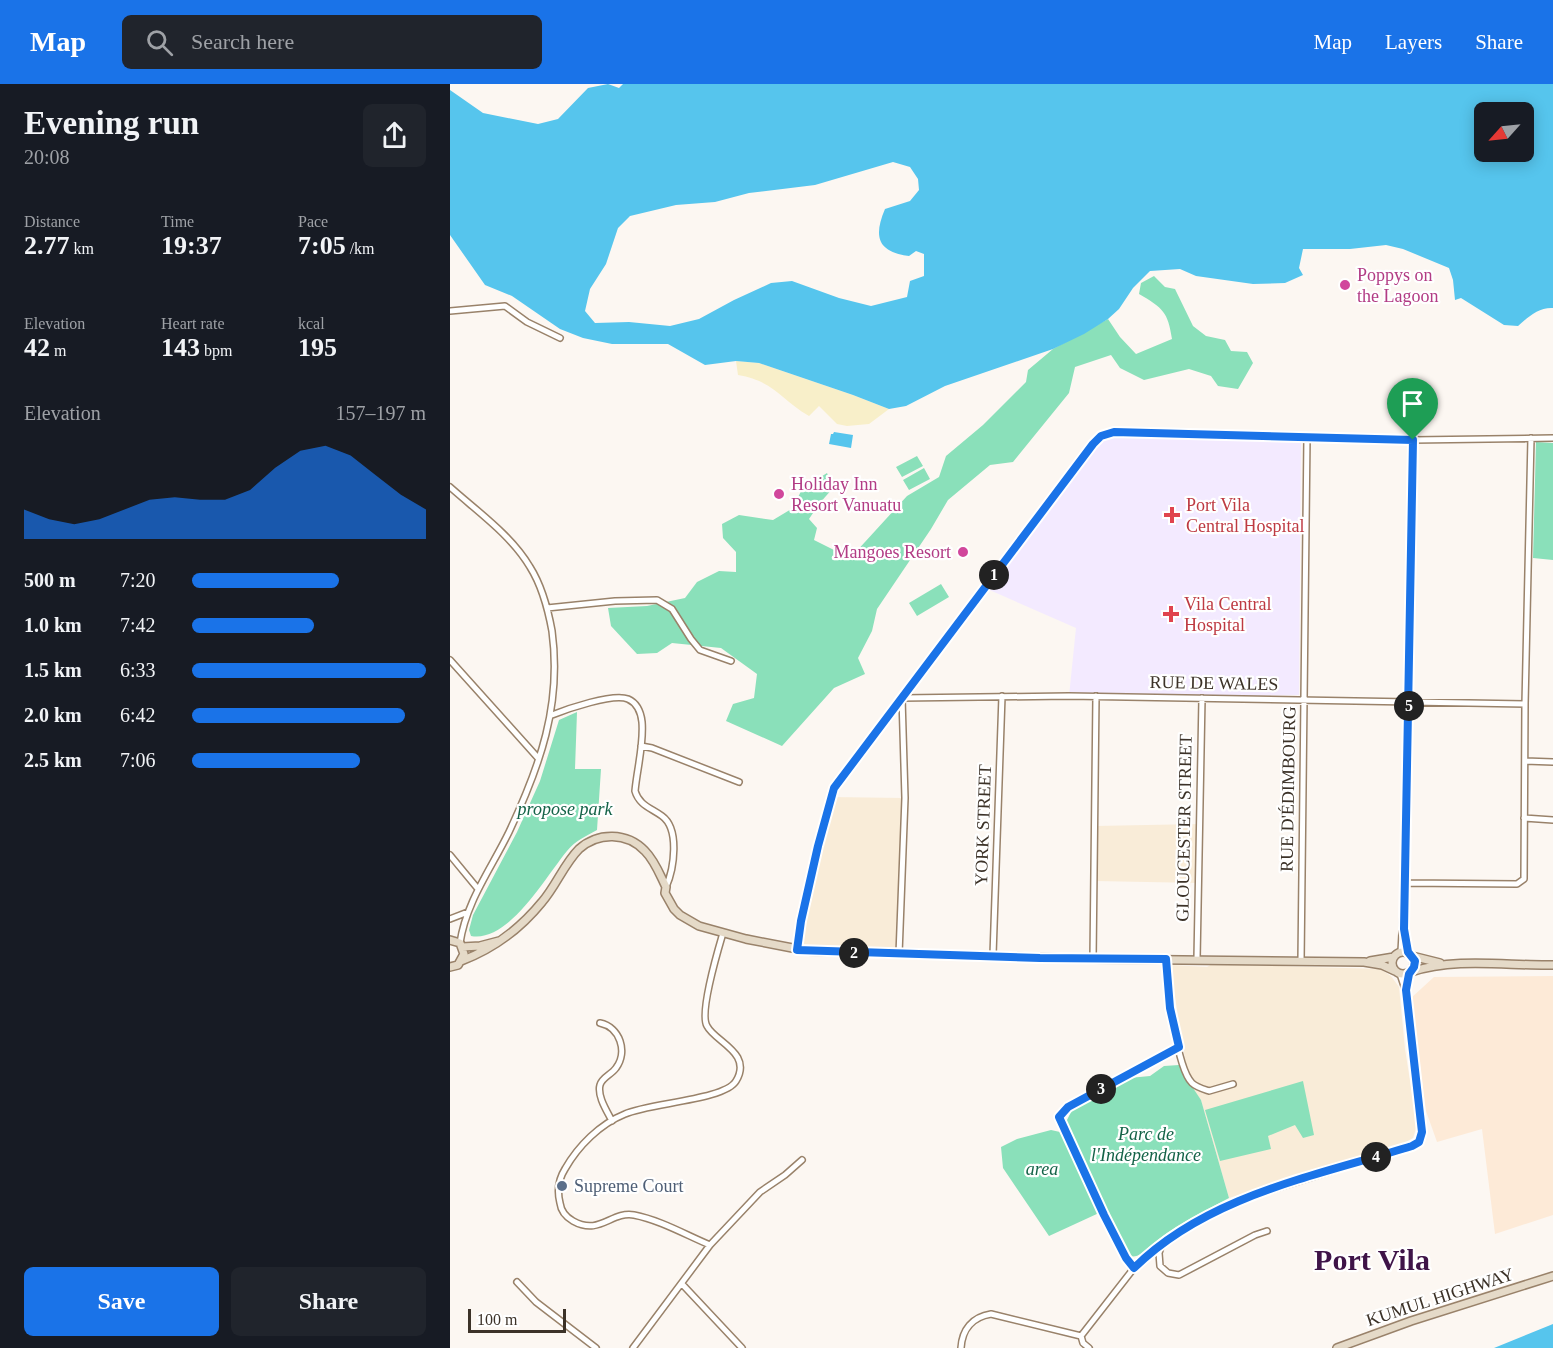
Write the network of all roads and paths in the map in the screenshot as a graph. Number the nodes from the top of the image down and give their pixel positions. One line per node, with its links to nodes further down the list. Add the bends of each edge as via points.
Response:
1 (450, 311): 2 (street, via 505,306)
2 (560, 338)
3 (1307, 437): 6 (street); 13 (street, via 1114,432 1101,436); 15 (street, RUE D'ÉDIMBOURG)
4 (1531, 438): 5 (street); 6 (street); 17 (street)
5 (1553, 438)
6 (1413, 440): 16 (street)
7 (450, 487): 8 (street, via 521,555 537,579)
8 (547, 608): 10 (street, via 657,600 672,609 700,650); 18 (street, via 556,670)
9 (450, 660): 20 (street)
10 (731, 661)
11 (1002, 696): 12 (street, RUE DE WALES); 13 (street, RUE DE WALES); 39 (street, YORK STREET)
12 (1096, 696): 14 (street, RUE DE WALES); 41 (street)
13 (902, 698): 36 (street, via 834,788); 38 (street, via 904,798)
14 (1202, 698): 15 (street, RUE DE WALES); 43 (street, GLOUCESTER STREET)
15 (1305, 699): 16 (street, RUE DE WALES); 44 (street, RUE D'ÉDIMBOURG)
16 (1409, 703): 17 (street, RUE DE WALES); 27 (street)
17 (1525, 704): 21 (street)
18 (552, 715): 19 (street, via 605,700 629,699 641,714); 20 (street)
19 (641, 746): 23 (street); 28 (street, via 637,798 665,817 672,832 674,863)
20 (538, 759): 29 (street, via 509,832)
21 (1525, 761): 22 (street); 24 (street)
22 (1553, 762)
23 (739, 782)
24 (1524, 818): 25 (street); 27 (street, via 1522,882)
25 (1553, 820)
26 (450, 855): 29 (street)
27 (1405, 883): 37 (street)
28 (666, 887): 32 (street, via 665,893 680,915); 34 (street, via 646,851 634,842 604,836 579,850 543,902)
29 (478, 889): 30 (street)
30 (468, 912): 31 (street); 35 (street)
31 (450, 919)
32 (723, 933): 36 (street); 56 (street, via 704,1020 708,1029 736,1055 738,1078 732,1087 716,1094 643,1107)
33 (450, 935): 35 (street)
34 (504, 939): 35 (street, via 480,946); 45 (street)
35 (457, 943): 45 (street, via 464,954)
36 (797, 950): 38 (street)
37 (1407, 953): 40 (street); 47 (street); 51 (street, via 1415,961)
38 (899, 954): 39 (street)
39 (993, 955): 41 (street)
40 (1394, 957): 46 (street); 50 (street, via 1392,966)
41 (1093, 959): 42 (street)
42 (1166, 959): 43 (street); 54 (street, via 1170,1008)
43 (1197, 960): 44 (street)
44 (1301, 961): 46 (street)
45 (461, 962): 49 (street)
46 (1364, 962): 50 (street)
47 (1449, 964): 48 (street); 51 (street)
48 (1553, 965)
49 (451, 968)
50 (1397, 973): 51 (street); 52 (street)
51 (1410, 973): 52 (street)
52 (1406, 990): 59 (street, via 1422,1132 1419,1142 1233,1202)
53 (600, 1023): 56 (street, via 614,1029 621,1044 617,1066 599,1087)
54 (1179, 1047): 55 (street, via 1191,1083 1209,1091); 61 (street, via 1068,1107 1059,1117 1104,1215)
55 (1233, 1084)
56 (612, 1121): 60 (street, via 586,1141 561,1175 558,1194 564,1214 590,1227 634,1215)
57 (802, 1160): 60 (street, via 760,1192)
58 (1267, 1231): 59 (street, via 1179,1275 1160,1266)
59 (1162, 1243): 61 (street)
60 (710, 1245): 64 (street)
61 (1134, 1268): 65 (street)
62 (1553, 1276): 71 (street, KUMUL HIGHWAY)
63 (517, 1282): 66 (street, via 536,1302)
64 (682, 1284): 67 (street); 68 (street)
65 (1081, 1336): 69 (street, via 991,1314 968,1326); 70 (street)
66 (596, 1348)
67 (633, 1348)
68 (742, 1348)
69 (961, 1348)
70 (1089, 1348)
71 (1337, 1348)

